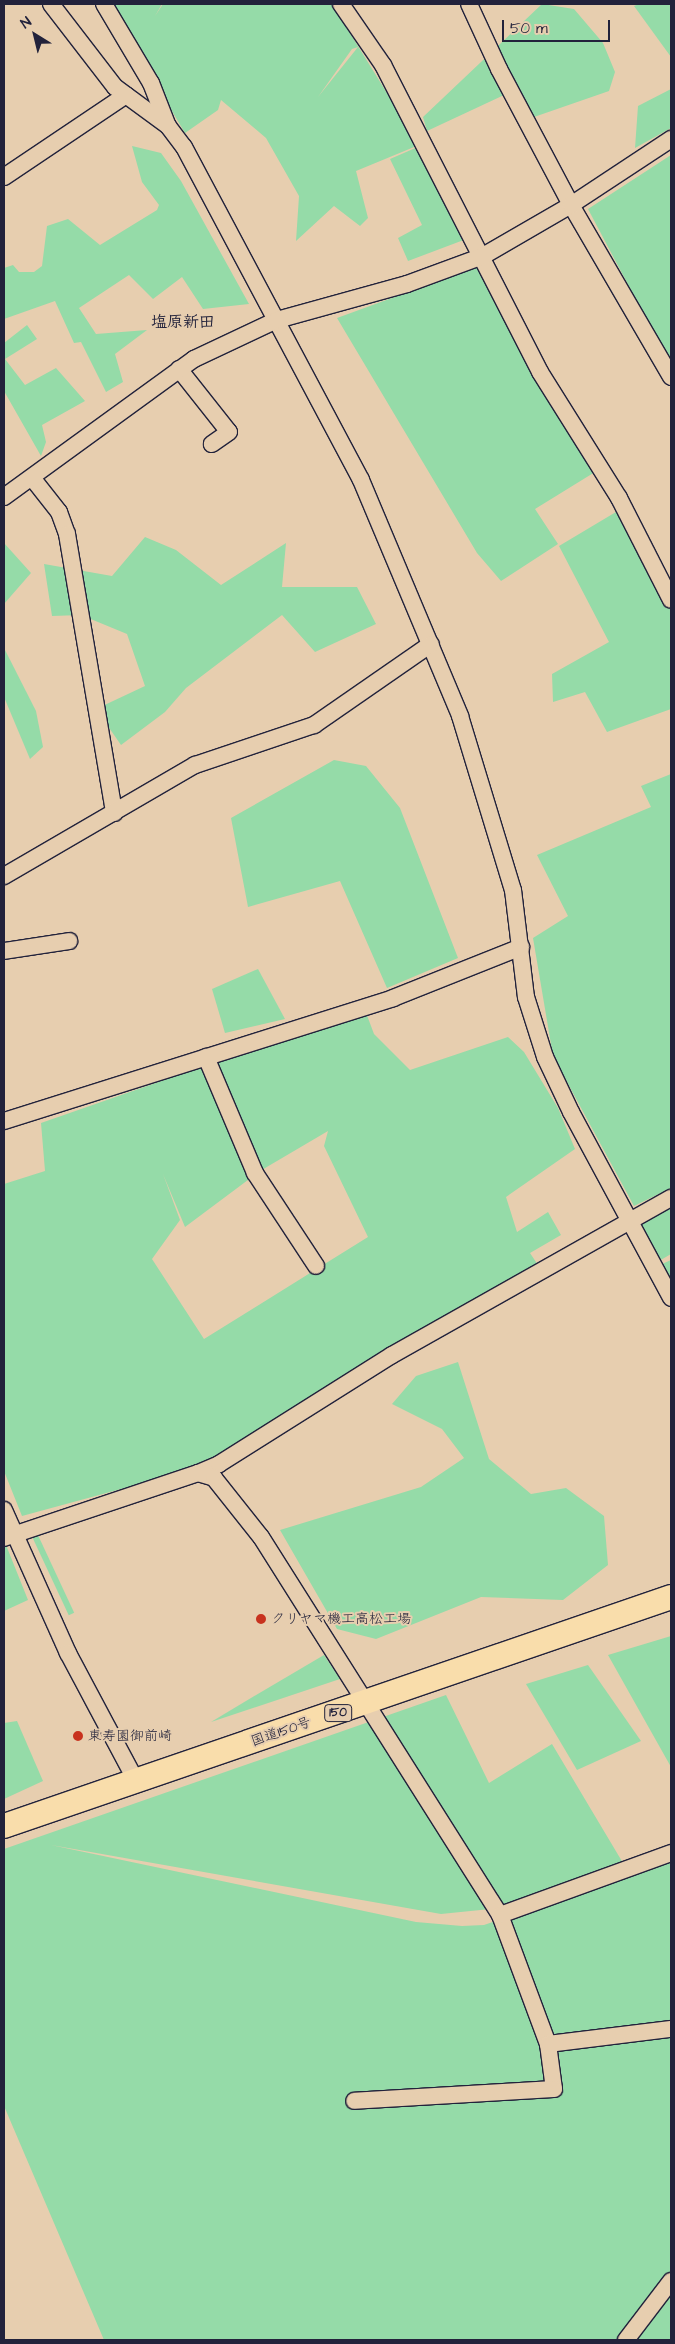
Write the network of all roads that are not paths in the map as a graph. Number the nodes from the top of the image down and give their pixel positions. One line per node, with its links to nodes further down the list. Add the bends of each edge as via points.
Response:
1 (51, 4): 5 (street, via 115,87)
2 (104, 4): 6 (street, via 151,83)
3 (342, 4): 10 (street, via 383,65)
4 (469, 4): 9 (street, via 498,69)
5 (126, 95): 6 (street); 8 (street)
6 (168, 126): 11 (street, via 184,147)
7 (671, 139): 9 (street)
8 (4, 177)
9 (571, 206): 10 (street); 13 (street)
10 (483, 256): 11 (street, via 407,284); 17 (street, via 540,372 619,498)
11 (277, 320): 12 (street, via 234,338); 18 (street, via 361,480)
12 (179, 369): 14 (street, via 229,432); 15 (street)
13 (671, 377)
14 (212, 444)
15 (33, 479): 16 (street); 19 (street, via 59,512 67,534)
16 (4, 497)
17 (671, 600)
18 (431, 644): 19 (street, via 314,725 195,765); 22 (street, via 460,716 503,854 513,890)
19 (114, 813): 20 (street)
20 (4, 876)
21 (69, 942): 23 (street)
22 (521, 947): 24 (street, via 394,998); 27 (street, via 526,997 546,1057 571,1112)
23 (4, 951)
24 (206, 1057): 25 (street); 28 (street, via 255,1174)
25 (4, 1122)
26 (671, 1198): 27 (street)
27 (630, 1220): 29 (street); 30 (street, via 392,1355 220,1464)
28 (316, 1266)
29 (671, 1298)
30 (198, 1473): 32 (street); 34 (street, via 214,1478 261,1537)
31 (4, 1510): 32 (street)
32 (9, 1536): 35 (street)
33 (671, 1597): 34 (highway, 国道150号 / 150)
34 (366, 1703): 35 (highway, 国道150号 / 150); 38 (street)
35 (136, 1781): 36 (highway, 国道150号 / 150)
36 (4, 1826)
37 (671, 1853): 38 (street)
38 (500, 1915): 40 (street)
39 (671, 2029): 40 (street)
40 (548, 2044): 41 (street, via 554,2090)
41 (354, 2101)
42 (671, 2281): 43 (street)
43 (626, 2340)

